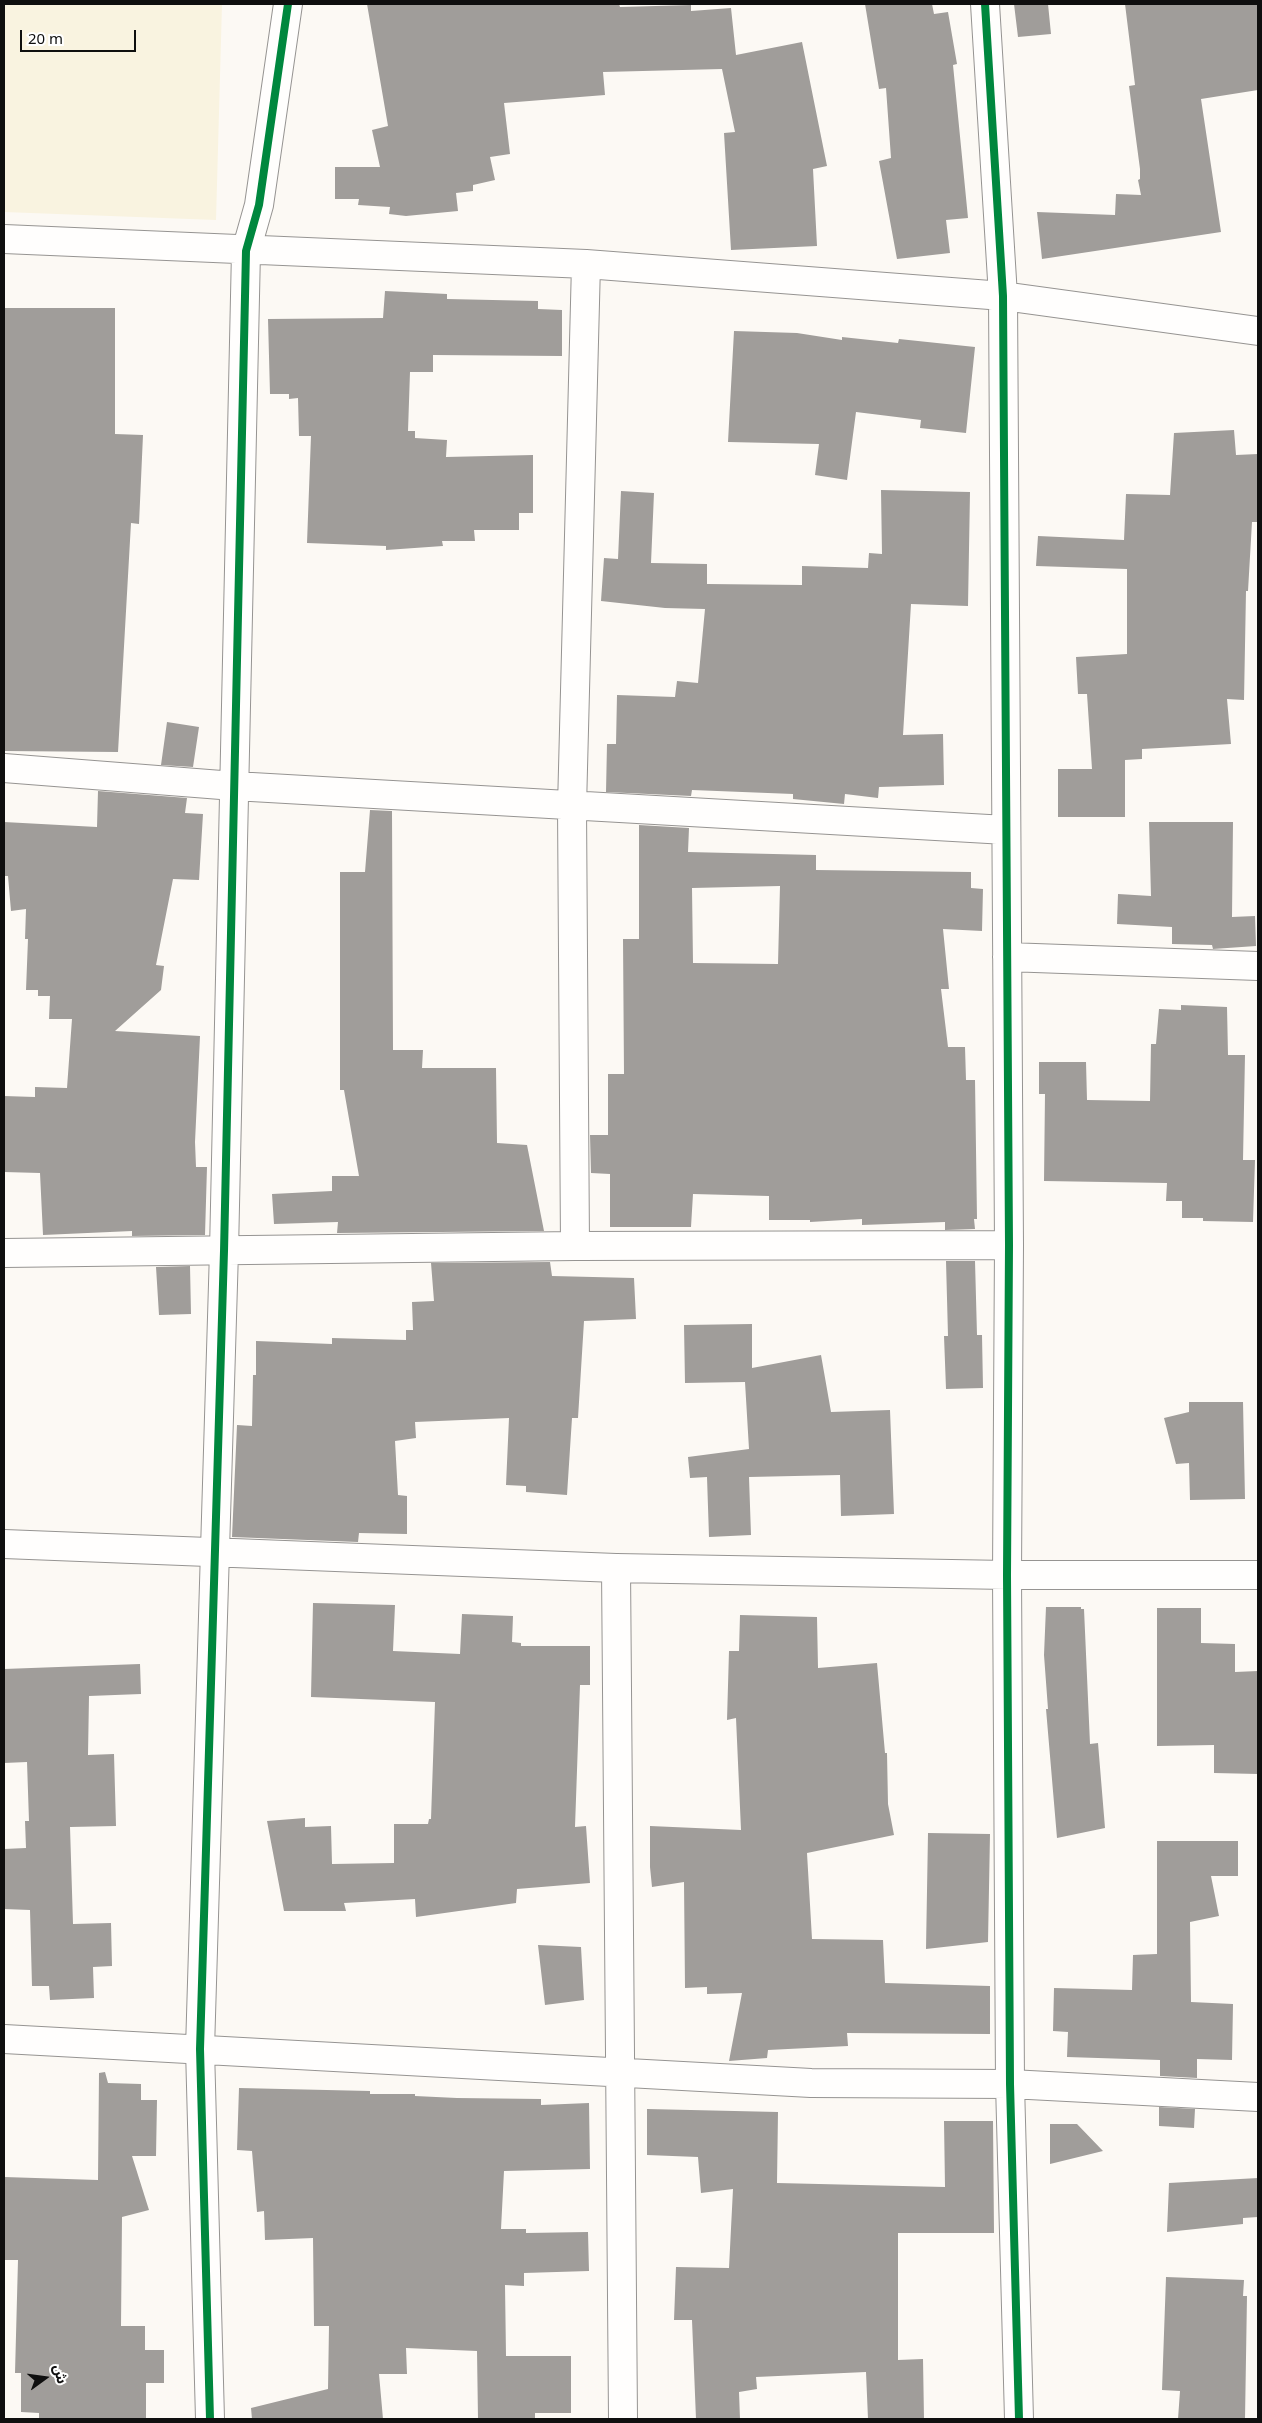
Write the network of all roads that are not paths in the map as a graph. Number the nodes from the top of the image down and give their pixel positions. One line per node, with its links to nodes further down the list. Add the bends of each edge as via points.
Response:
1 (288, 4): 4 (street, via 259,205)
2 (985, 4): 6 (street)
3 (4, 239): 4 (street)
4 (246, 250): 5 (street); 9 (street)
5 (586, 264): 6 (street); 10 (street)
6 (1003, 296): 7 (street); 11 (street)
7 (1258, 331)
8 (4, 768): 9 (street)
9 (234, 786): 10 (street); 16 (street)
10 (572, 807): 11 (street); 15 (street)
11 (1006, 830): 12 (street)
12 (1007, 957): 13 (street); 14 (street)
13 (1258, 966)
14 (1009, 1245): 15 (street); 21 (street)
15 (575, 1246): 16 (street)
16 (224, 1251): 17 (street); 19 (street)
17 (4, 1253)
18 (4, 1544): 19 (street)
19 (216, 1551): 20 (street); 24 (street)
20 (616, 1568): 21 (street); 25 (street)
21 (1007, 1575): 22 (street); 26 (street)
22 (1258, 1575)
23 (4, 2039): 24 (street)
24 (200, 2050): 25 (street); 28 (street)
25 (620, 2074): 26 (street, via 811,2083); 29 (street)
26 (1010, 2084): 27 (street); 30 (street)
27 (1258, 2097)
28 (210, 2419)
29 (623, 2419)
30 (1019, 2419)

